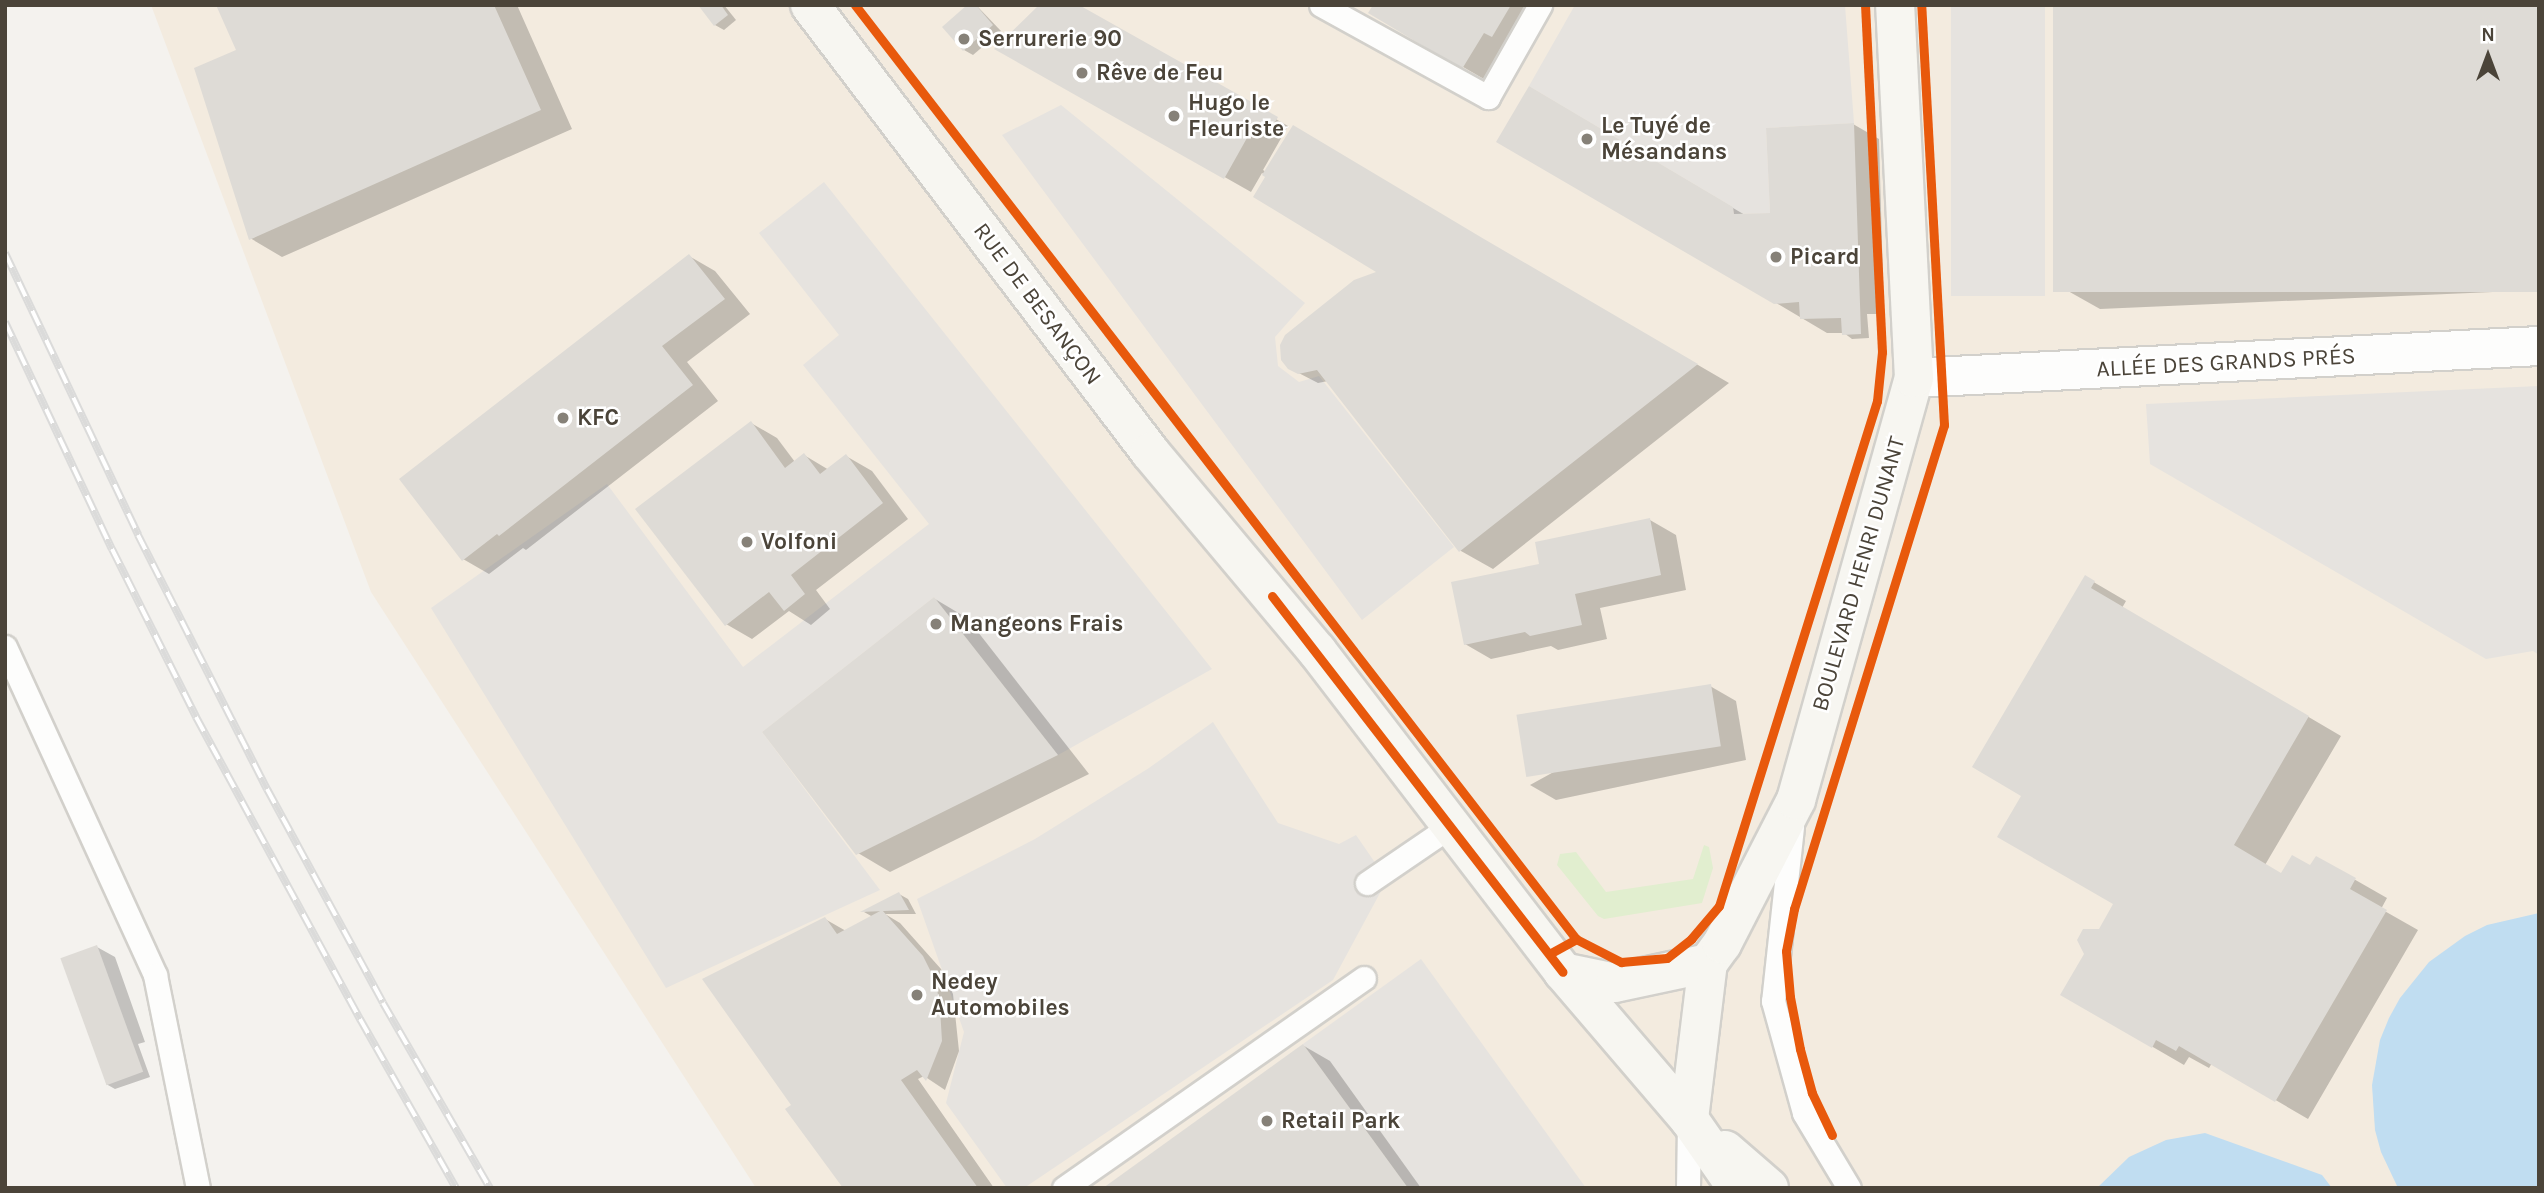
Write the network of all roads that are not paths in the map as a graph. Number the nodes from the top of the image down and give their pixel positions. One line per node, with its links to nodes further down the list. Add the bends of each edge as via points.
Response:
1 (810, 5): 10 (main road, RUE DE BESANÇON, via 1150,452 1272,596)
2 (1321, 5): 5 (lane)
3 (1540, 5): 5 (lane, via 1488,97)
4 (1895, 5): 7 (main road, BOULEVARD HENRI DUNANT)
5 (1353, 15)
6 (2539, 346): 7 (street, ALLÉE DES GRANDS PRÉS)
7 (1914, 379): 9 (main road, BOULEVARD HENRI DUNANT)
8 (5, 647): 16 (lane, via 155,975)
9 (1796, 800): 12 (main road, BOULEVARD HENRI DUNANT); 21 (lane, via 1773,1002 1804,1112)
10 (1452, 825): 11 (lane); 13 (main road, RUE DE BESANÇON)
11 (1367, 883)
12 (1708, 963): 13 (main road, via 1615,983); 15 (main road, BOULEVARD HENRI DUNANT)
13 (1563, 972): 15 (main road, RUE DE BESANÇON)
14 (1364, 978): 17 (lane)
15 (1689, 1119): 18 (lane); 19 (main road); 20 (main road)
16 (198, 1188)
17 (1064, 1188)
18 (1688, 1188)
19 (1737, 1188)
20 (1769, 1188)
21 (1849, 1188)

